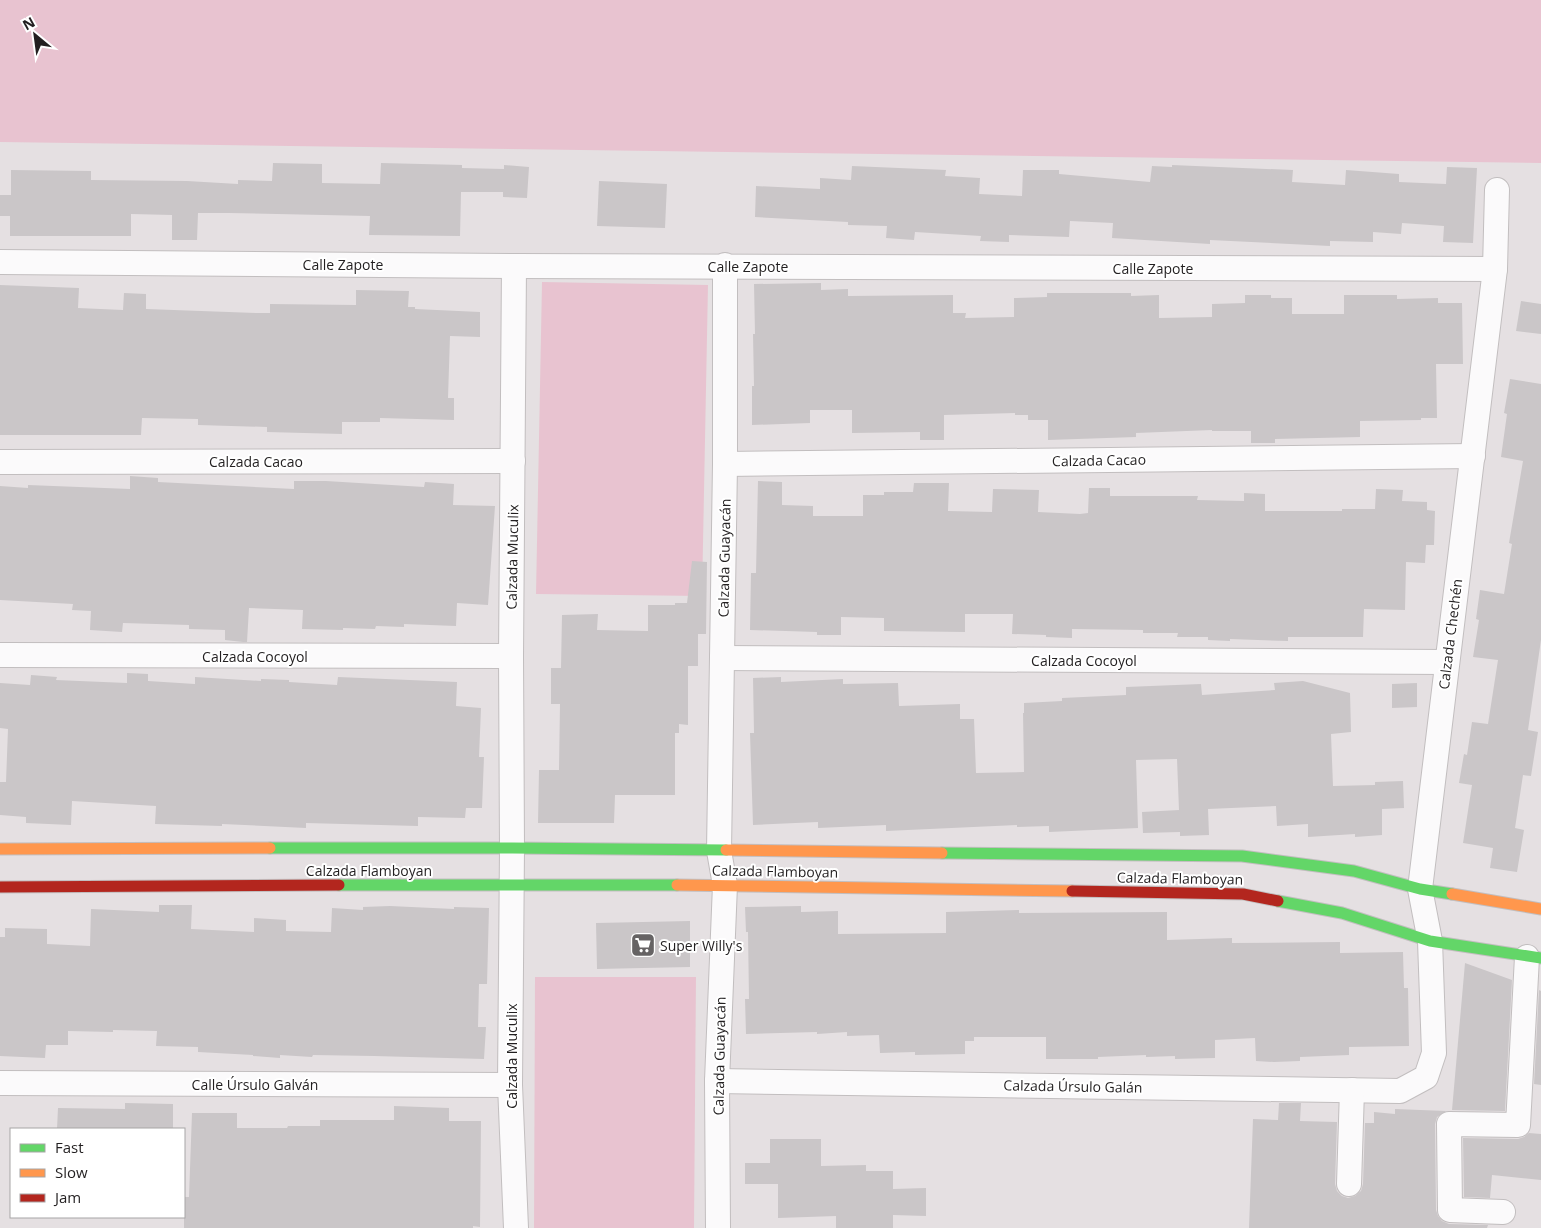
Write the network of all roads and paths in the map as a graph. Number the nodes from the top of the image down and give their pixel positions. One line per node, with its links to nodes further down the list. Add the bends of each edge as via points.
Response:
1 (1497, 190): 5 (street, Calzada Chechén)
2 (0, 262): 3 (street, Calle Zapote)
3 (514, 266): 4 (street, Calle Zapote); 7 (street, Calzada Muculix)
4 (725, 266): 5 (street, Calle Zapote); 9 (street, Calzada Guayacán)
5 (1495, 269): 6 (street, Calzada Chechén)
6 (1473, 456): 9 (street, Calzada Cacao); 13 (street, Calzada Chechén)
7 (513, 461): 8 (street, Calzada Cacao); 11 (street, Calzada Muculix)
8 (0, 462)
9 (725, 464): 12 (street, Calzada Guayacán)
10 (0, 655): 11 (street, Calzada Cocoyol)
11 (510, 656): 14 (street, Calzada Muculix)
12 (722, 658): 13 (street, Calzada Cocoyol); 16 (street, Calzada Guayacán)
13 (1446, 662): 20 (street, Calzada Chechén)
14 (512, 848): 15 (main road, Calzada Flamboyan); 16 (main road, Calzada Flamboyan); 17 (street, Calzada Muculix)
15 (0, 849)
16 (719, 851): 18 (street, Calzada Guayacán); 20 (main road, Calzada Flamboyan, via 1242,856 1354,871)
17 (512, 884): 18 (main road, Calzada Flamboyan); 19 (main road, Calzada Flamboyan); 27 (street, Calzada Muculix)
18 (725, 885): 22 (main road, Calzada Flamboyan, via 1244,894 1342,913); 25 (street, Calzada Guayacán)
19 (0, 887)
20 (1420, 890): 21 (main road, Calzada Flamboyan); 22 (street, Calzada Chechén)
21 (1541, 909)
22 (1430, 941): 23 (main road, Calzada Flamboyan); 24 (street, Calzada Chechén, via 1434,1053)
23 (1534, 958): 30 (street, via 1518,1125 1449,1124 1450,1210)
24 (1426, 1077): 28 (street, Calzada Úrsulo Galán, via 1400,1091)
25 (717, 1081): 28 (street, Calzada Úrsulo Galán); 32 (street, Calzada Guayacán)
26 (0, 1083): 27 (street, Calle Úrsulo Galván)
27 (510, 1085): 31 (street, Calzada Muculix)
28 (1352, 1090): 29 (street)
29 (1348, 1184)
30 (1503, 1212)
31 (516, 1228)
32 (718, 1228)

